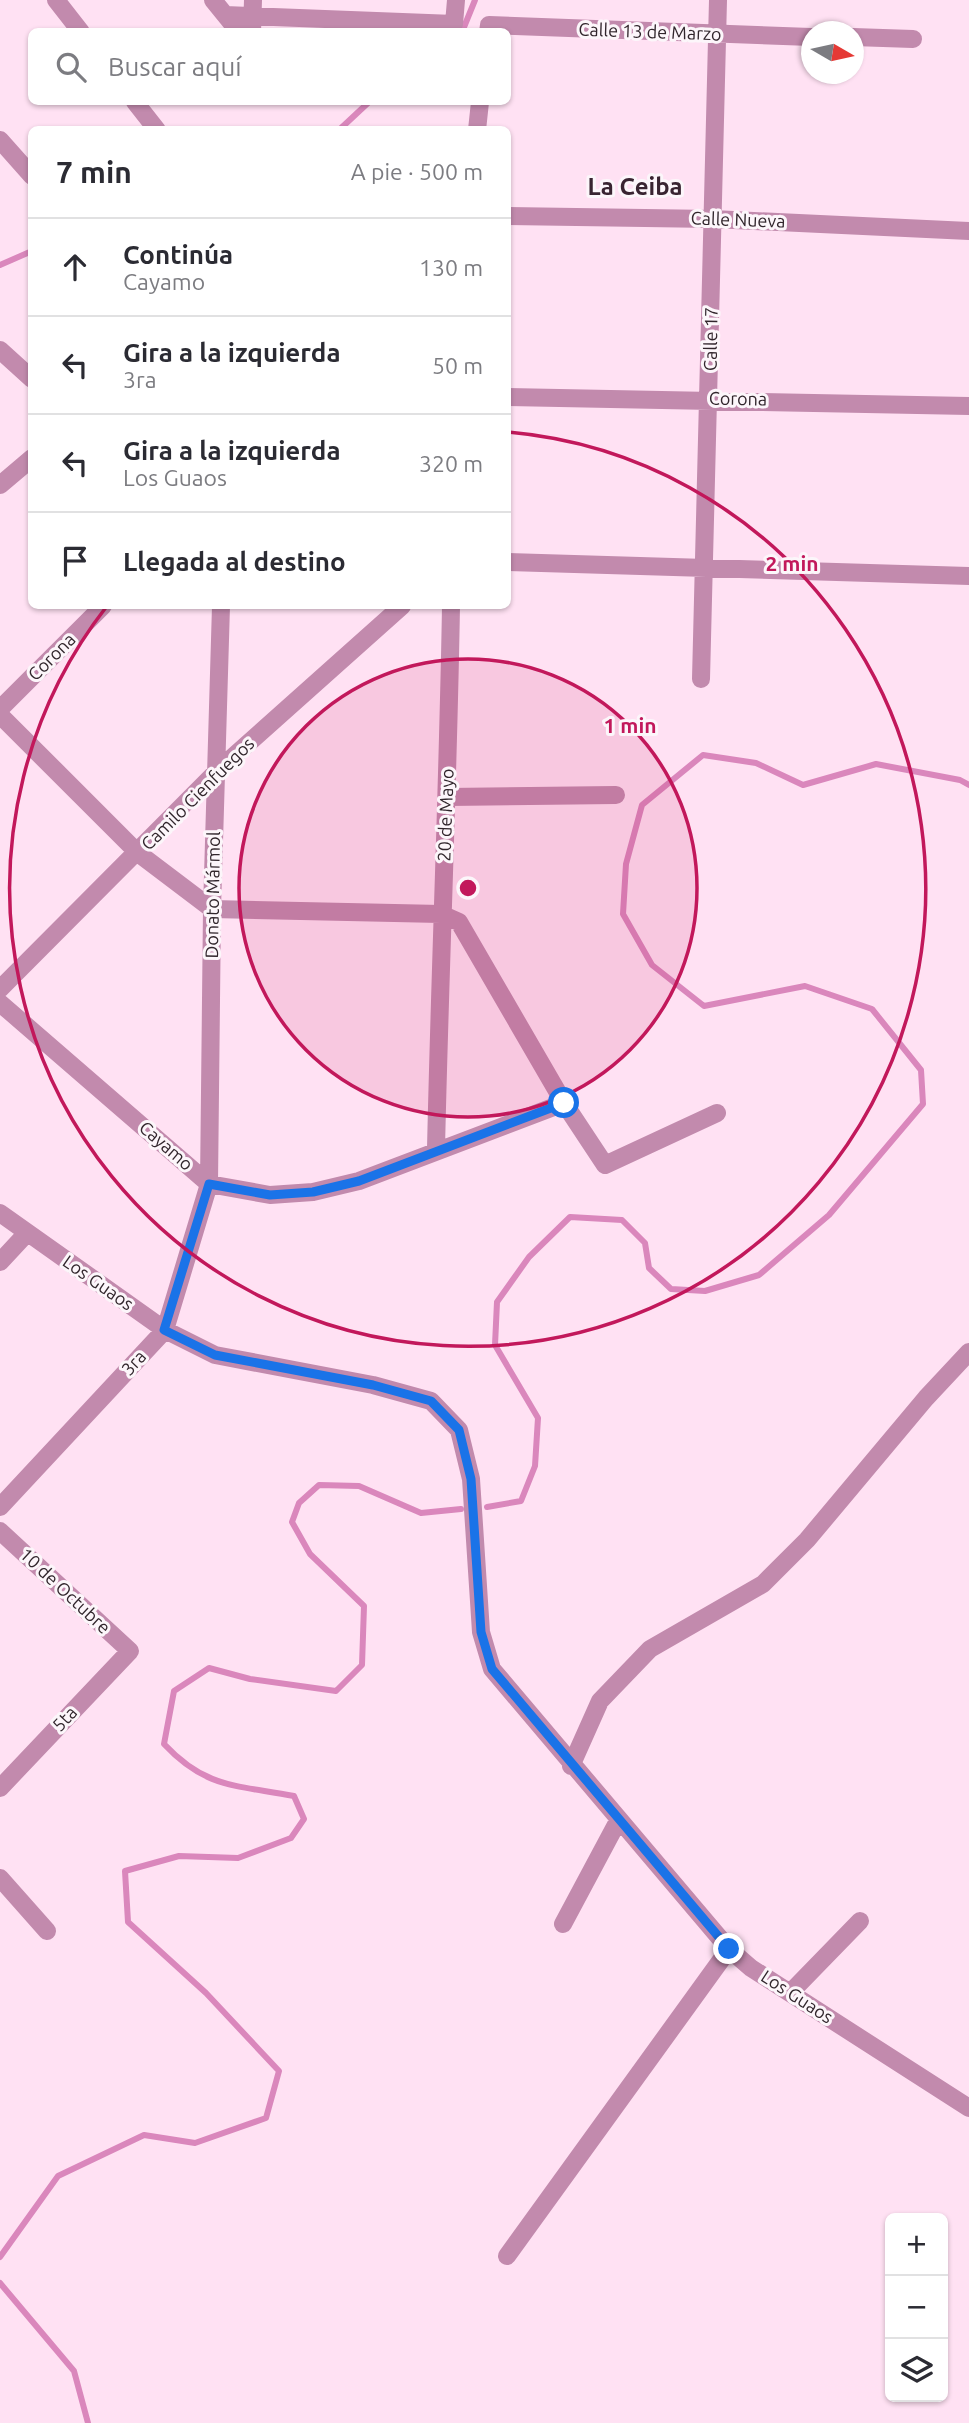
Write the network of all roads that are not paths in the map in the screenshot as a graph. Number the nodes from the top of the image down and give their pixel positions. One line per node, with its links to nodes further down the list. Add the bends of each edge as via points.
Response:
1 (56, 0): 7 (street)
2 (213, 0): 5 (street)
3 (456, 0): 6 (street, via 454,24)
4 (718, 0): 10 (street, Calle 17)
5 (225, 15): 6 (street); 8 (street)
6 (253, 15)
7 (78, 28)
8 (236, 28)
9 (511, 29): 10 (street, Calle 13 de Marzo)
10 (718, 35): 11 (street, Calle 13 de Marzo); 21 (street, Calle 17)
11 (801, 37)
12 (864, 37): 13 (street)
13 (913, 38)
14 (137, 105): 16 (street)
15 (480, 105): 17 (street)
16 (154, 126)
17 (477, 126)
18 (0, 140): 19 (street)
19 (28, 172)
20 (511, 216): 21 (street, Calle Nueva)
21 (713, 219): 22 (street, Calle Nueva); 26 (street, Calle 17)
22 (969, 231)
23 (0, 350): 24 (street)
24 (28, 375)
25 (511, 397): 26 (street, Corona)
26 (710, 398): 27 (street, Corona); 31 (street, Calle 17)
27 (969, 406)
28 (28, 461): 29 (street)
29 (0, 485)
30 (511, 562): 31 (street)
31 (706, 566): 32 (street); 37 (street, Calle 17)
32 (969, 576)
33 (100, 609): 38 (street, Corona)
34 (221, 609): 40 (street, Donato Mármol)
35 (399, 609): 40 (street, Camilo Cienfuegos)
36 (451, 609): 42 (street, 20 de Mayo)
37 (701, 678)
38 (0, 709)
39 (0, 715): 43 (street)
40 (216, 772): 43 (street, Camilo Cienfuegos); 44 (street, Donato Mármol)
41 (616, 795): 42 (street)
42 (448, 797): 45 (street, 20 de Mayo)
43 (138, 853): 44 (street); 46 (street, Camilo Cienfuegos)
44 (212, 909): 45 (street); 51 (street, Donato Mármol)
45 (441, 914): 48 (street, via 459,922); 50 (street, 20 de Mayo)
46 (0, 989)
47 (0, 1003): 51 (street, Cayamo)
48 (564, 1103): 49 (street, via 604,1165); 50 (street, Cayamo)
49 (717, 1113)
50 (436, 1149): 51 (street, Cayamo, via 359,1181 313,1192 270,1195)
51 (209, 1184): 55 (street, 3ra)
52 (0, 1213): 53 (street, Los Guaos)
53 (27, 1233): 54 (street); 55 (street, Los Guaos)
54 (0, 1262)
55 (164, 1330): 57 (street, 3ra); 60 (street, Los Guaos, via 215,1355 373,1385 431,1401 450,1420 459,1430 471,1479 481,1632 492,1669)
56 (969, 1352): 60 (street, via 807,1540 763,1584 650,1649 600,1702)
57 (0, 1507)
58 (0, 1531): 59 (street, 10 de Octubre)
59 (130, 1651): 61 (street, 5ta)
60 (571, 1766): 62 (street, Los Guaos)
61 (0, 1788)
62 (618, 1821): 65 (street); 67 (street, Los Guaos)
63 (0, 1878): 66 (street)
64 (860, 1921): 68 (street)
65 (563, 1924)
66 (47, 1931)
67 (729, 1949): 68 (street, Los Guaos); 70 (street)
68 (790, 1993): 69 (street, Los Guaos)
69 (969, 2108)
70 (507, 2256)

